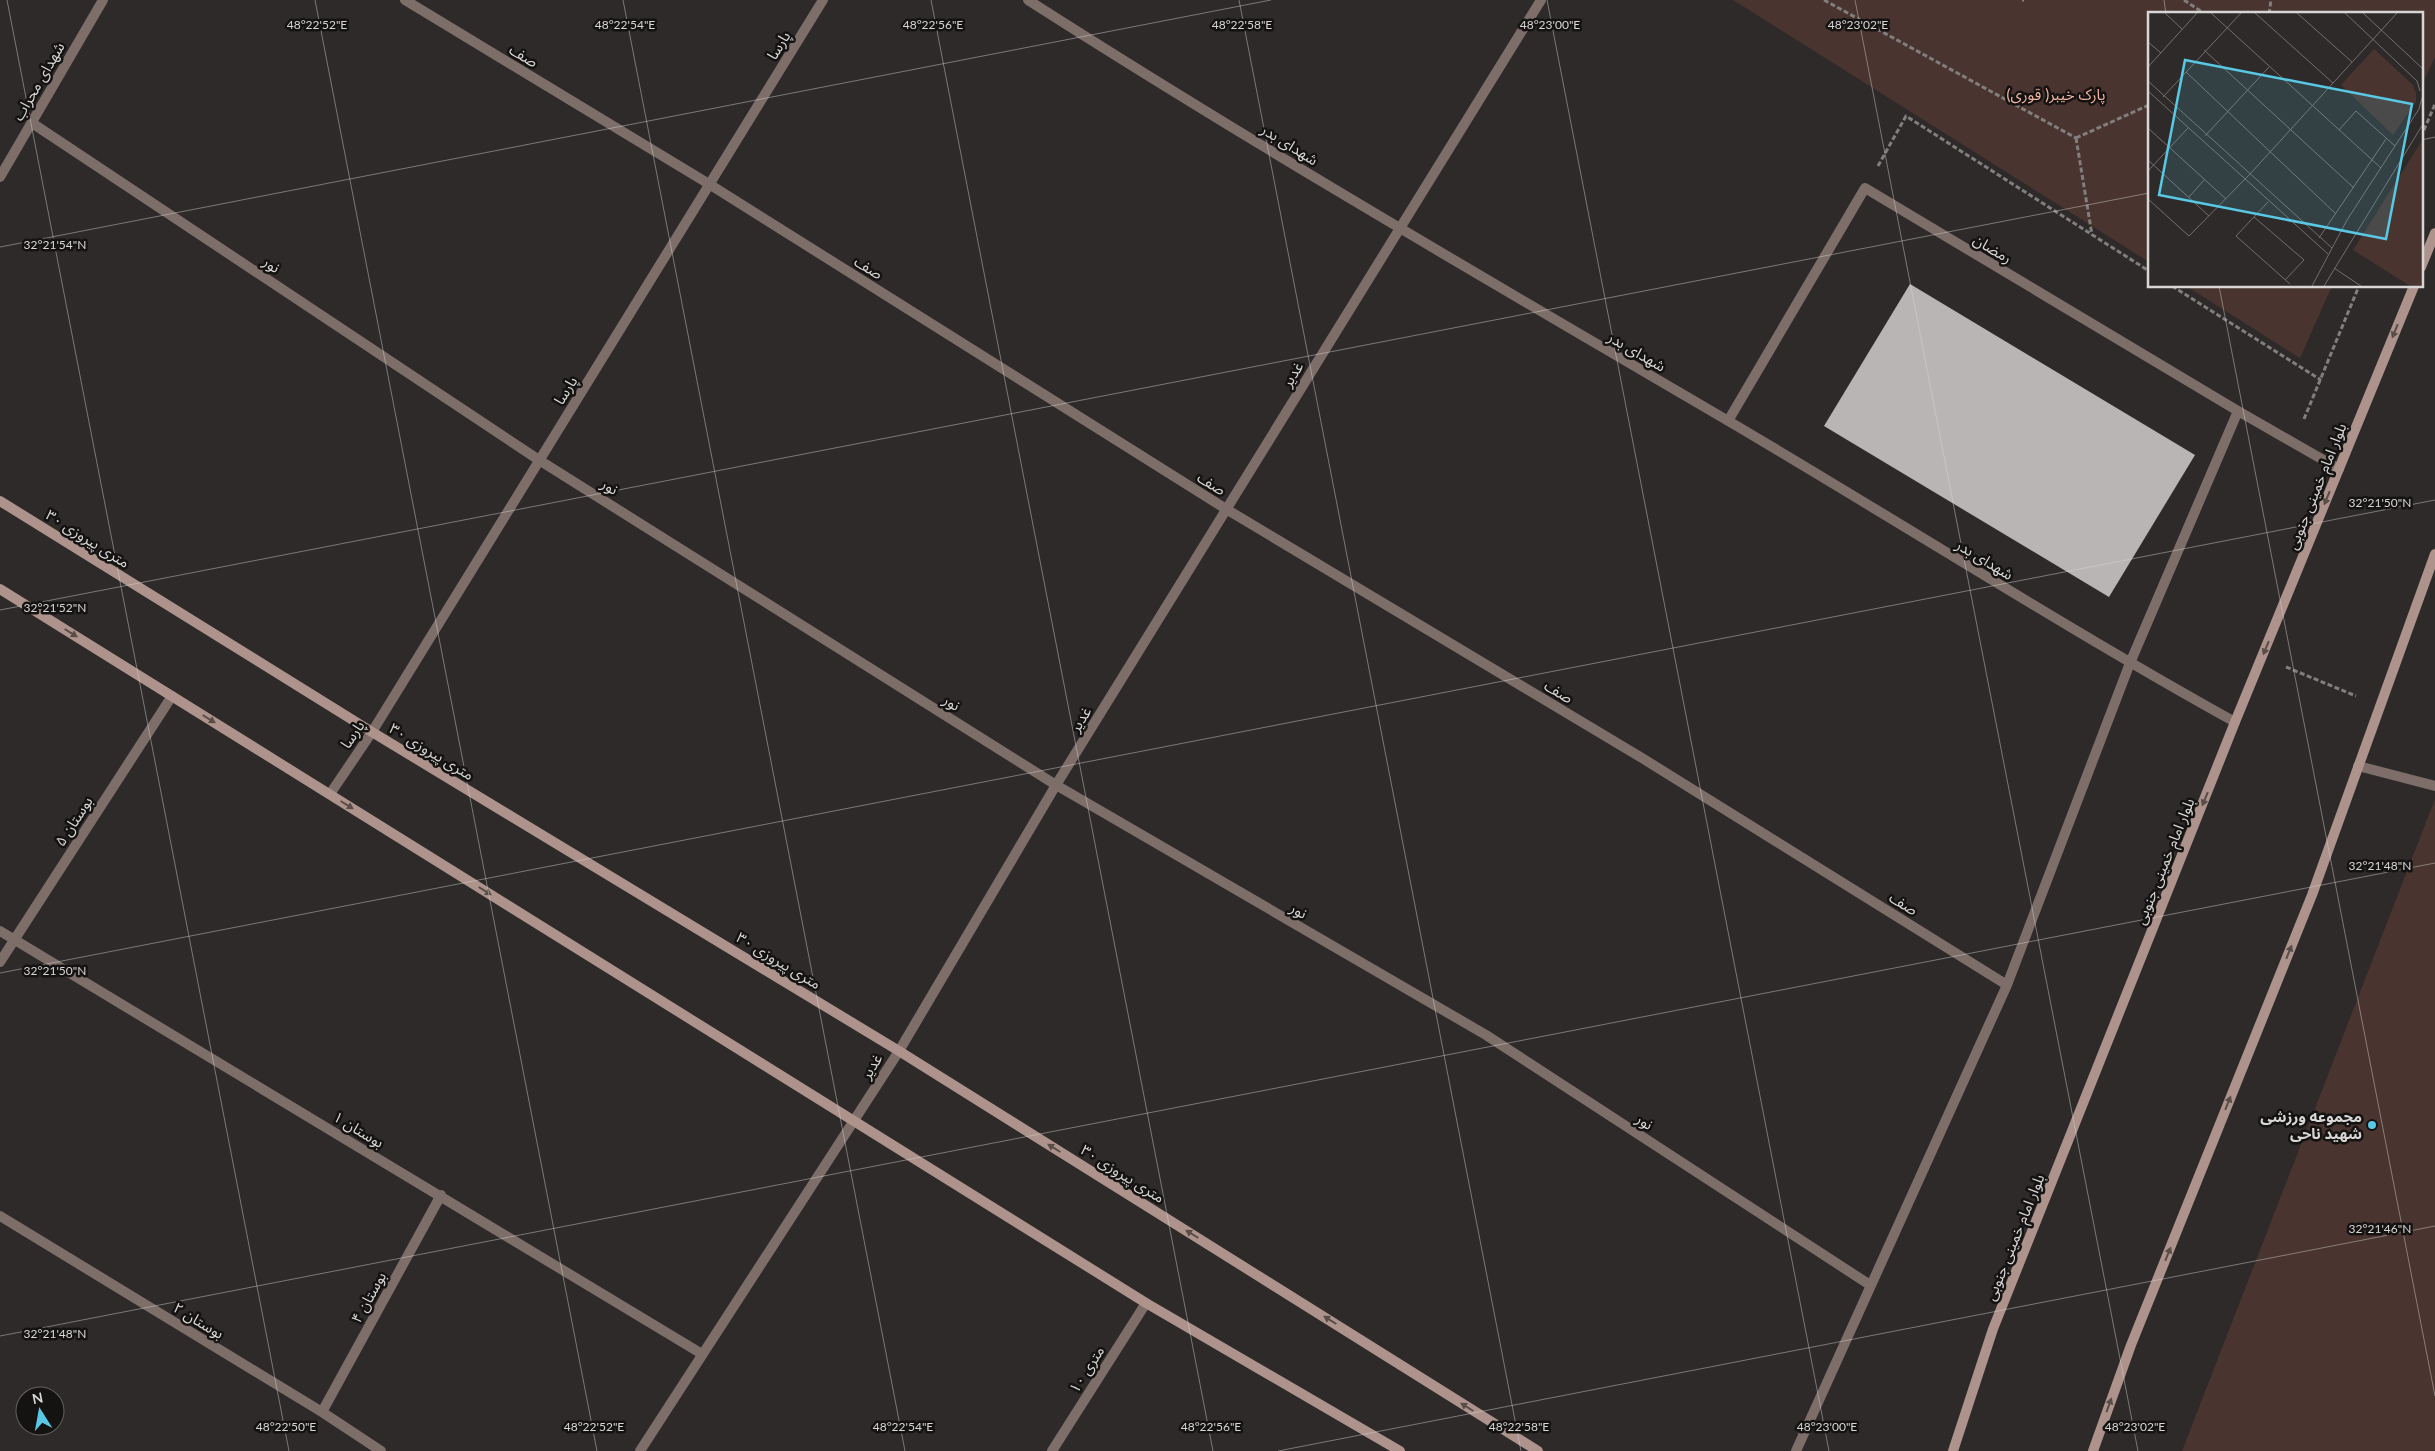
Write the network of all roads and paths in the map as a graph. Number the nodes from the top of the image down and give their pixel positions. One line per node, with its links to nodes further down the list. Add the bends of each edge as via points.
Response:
1 (103, 0): 11 (street, شهدای محراب)
2 (405, 0): 15 (street, صف)
3 (823, 0): 15 (street, پارسا)
4 (1028, 0): 17 (street, شهدای بدر)
5 (1541, 0): 17 (street, غدیر)
6 (1824, 0): 13 (path)
7 (2184, 0): 8 (path)
8 (2202, 12)
9 (2148, 104): 13 (path)
10 (2435, 104): 12 (path)
11 (32, 123): 14 (street, شهدای محراب); 29 (street, نور)
12 (2422, 135)
13 (2076, 138): 19 (path)
14 (0, 177)
15 (710, 184): 29 (street, پارسا); 32 (street, صف)
16 (1865, 188): 19 (path, via 1906,116); 26 (street, رمضان); 27 (street)
17 (1399, 229): 27 (street, شهدای بدر); 32 (street, غدیر)
18 (2435, 233): 20 (street)
19 (2092, 235): 21 (path)
20 (2422, 265)
21 (2148, 270)
22 (2175, 288): 25 (path)
23 (2359, 288): 25 (path)
24 (2413, 288): 30 (street, بلوار امام خمینی جنوبی, one-way to 30)
25 (2320, 380): 28 (path)
26 (2238, 411): 30 (street, رمضان); 36 (street)
27 (1728, 421): 36 (street, شهدای بدر)
28 (2302, 425)
29 (540, 460): 40 (street, پارسا); 42 (street, نور)
30 (2339, 469): 35 (street, بلوار امام خمینی جنوبی, one-way to 35)
31 (0, 501): 40 (street, ۳۰ متری پیروزی)
32 (1226, 509): 42 (street, غدیر); 48 (street, صف, via 1642,758)
33 (2435, 554): 38 (street)
34 (0, 589): 37 (street, one-way to 37)
35 (2262, 658): 38 (path); 39 (street, بلوار امام خمینی جنوبی)
36 (2130, 663): 39 (street, شهدای بدر); 48 (street)
37 (172, 696): 44 (street, one-way to 44); 46 (street, بوستان ۵)
38 (2380, 705): 41 (street)
39 (2235, 722): 63 (street, بلوار امام خمینی جنوبی, one-way to 63, via 1993,1330)
40 (372, 732): 44 (street, پارسا); 49 (street, ۳۰ متری پیروزی)
41 (2358, 766): 43 (street); 64 (street, one-way to 41, via 2131,1345 2312,895)
42 (1056, 786): 49 (street, غدیر); 53 (street, نور, via 1486,1035)
43 (2435, 786)
44 (330, 794): 50 (street, one-way to 50)
45 (0, 931): 46 (street, بوستان ۱)
46 (14, 940): 47 (street, بوستان ۵); 51 (street, بوستان ۱)
47 (0, 962)
48 (2006, 985): 53 (street)
49 (899, 1051): 50 (street, غدیر); 61 (street, ۳۰ متری پیروزی, one-way to 49)
50 (854, 1122): 54 (street); 55 (street, غدیر)
51 (441, 1195): 55 (street, بوستان ۱); 56 (street, بوستان ۴)
52 (0, 1216): 56 (street, بوستان ۲)
53 (1870, 1285): 62 (street)
54 (1146, 1303): 59 (street, ۱۰ متری); 60 (street)
55 (702, 1354): 58 (street, غدیر)
56 (322, 1412): 57 (street, بوستان ۲)
57 (381, 1451)
58 (640, 1451)
59 (1052, 1451)
60 (1400, 1451)
61 (1538, 1451)
62 (1796, 1451)
63 (1954, 1451)
64 (2093, 1451)

